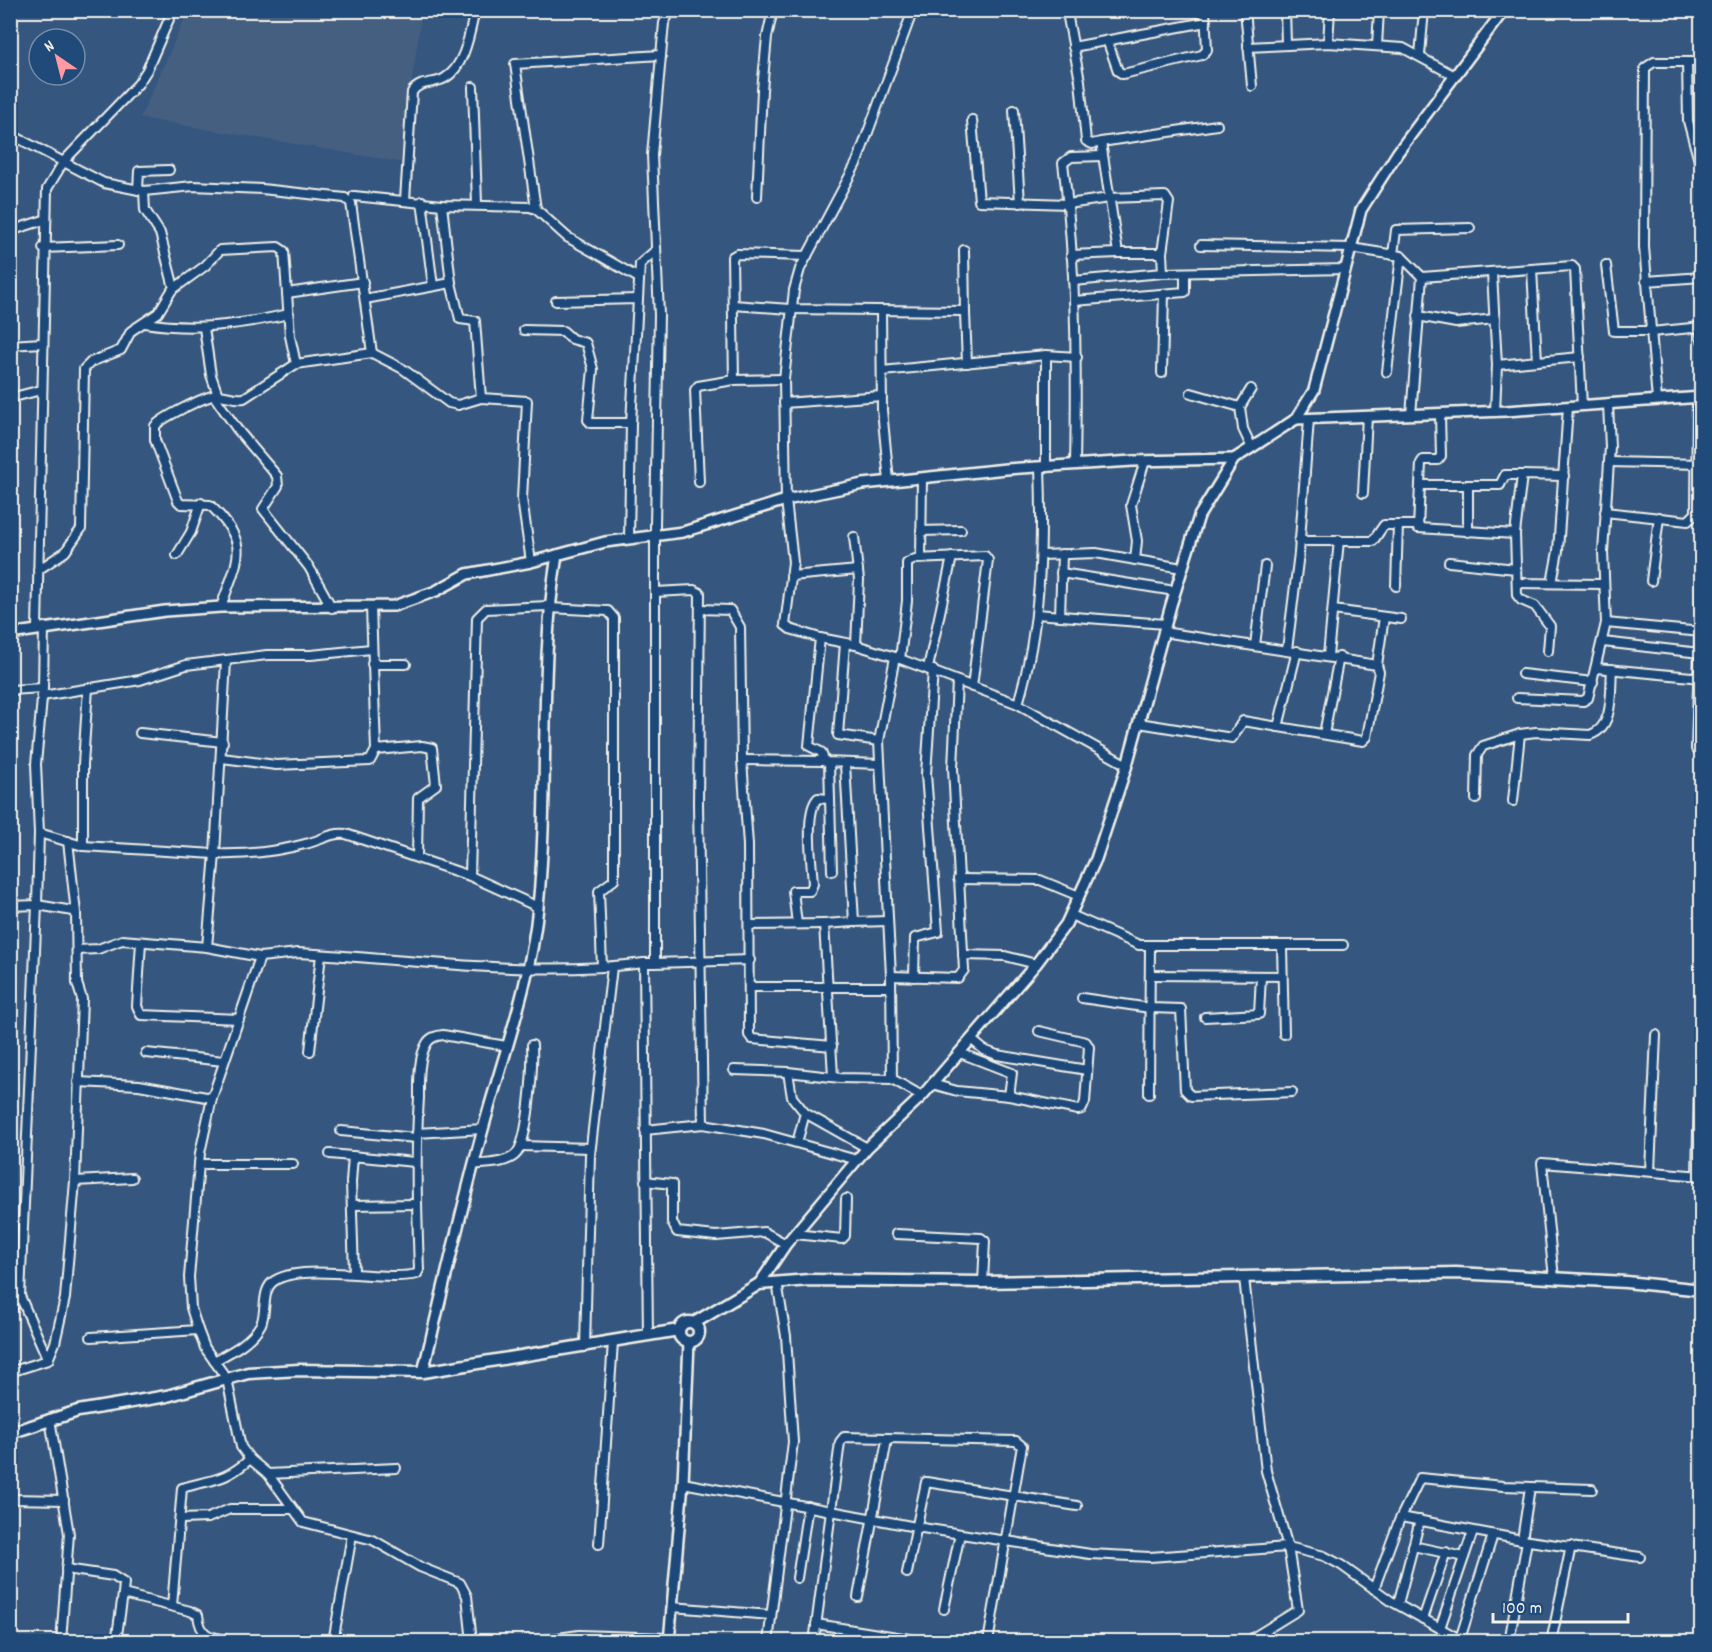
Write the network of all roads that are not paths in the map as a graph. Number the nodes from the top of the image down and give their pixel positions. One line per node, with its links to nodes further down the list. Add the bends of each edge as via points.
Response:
1 (173, 10): 34 (street, via 138,84)
2 (475, 10): 41 (street, via 464,52 454,70 443,80 422,83 412,92)
3 (671, 10): 21 (street, via 664,23)
4 (773, 10): 39 (street, via 766,37)
5 (913, 10): 61 (street, via 857,162)
6 (1205, 10): 14 (street)
7 (1245, 10): 20 (street)
8 (1285, 10): 17 (street)
9 (1330, 10): 16 (street)
10 (1379, 10): 18 (street)
11 (1424, 10): 22 (street)
12 (1504, 10): 25 (street)
13 (1068, 18): 19 (street)
14 (1206, 22): 15 (street); 15 (street, via 1207,50 1202,56 1123,74 1118,71)
15 (1107, 40): 19 (street)
16 (1328, 43): 17 (street); 18 (street)
17 (1286, 44): 20 (street)
18 (1377, 46): 22 (street, via 1403,48)
19 (1073, 47): 32 (street, via 1086,141)
20 (1248, 47): 26 (street)
21 (661, 55): 47 (street, via 515,64); 55 (street, via 652,155)
22 (1420, 55): 25 (street)
23 (1687, 62): 24 (street); 36 (street, via 1688,121); 72 (street, via 1654,62 1646,68)
24 (1701, 62)
25 (1455, 76): 54 (street, via 1398,152 1361,210)
26 (1252, 86)
27 (474, 87): 45 (street)
28 (1014, 110): 43 (street)
29 (972, 120): 43 (street, via 979,201)
30 (1217, 125): 32 (street)
31 (10, 134): 34 (street)
32 (1101, 142): 33 (street)
33 (1103, 156): 40 (street); 46 (street, via 1071,157 1063,163)
34 (64, 161): 37 (street, via 104,183); 48 (street, via 47,189)
35 (169, 170): 37 (street, via 139,171)
36 (1701, 172)
37 (141, 190): 73 (street, via 193,186 345,198 355,215); 76 (street, via 145,210 160,233)
38 (354, 196): 41 (street)
39 (757, 196)
40 (1109, 198): 46 (street); 57 (street); 58 (street, via 1167,198)
41 (405, 200): 42 (street)
42 (422, 201): 44 (street); 75 (street)
43 (1020, 202): 46 (street)
44 (442, 204): 45 (street); 74 (street)
45 (477, 204): 47 (street)
46 (1068, 204): 59 (street)
47 (536, 209): 68 (street, via 567,237)
48 (44, 220): 50 (street); 53 (street)
49 (1470, 228): 60 (street, via 1396,230)
50 (10, 231)
51 (118, 245): 53 (street)
52 (1201, 245): 54 (street)
53 (44, 248): 96 (street)
54 (1351, 248): 60 (street); 63 (street)
55 (656, 250): 68 (street, via 640,264); 157 (street)
56 (964, 250): 86 (street)
57 (1118, 253): 58 (street); 59 (street)
58 (1162, 253): 65 (street)
59 (1071, 255): 71 (street)
60 (1397, 255): 69 (street); 107 (street)
61 (807, 256): 83 (street, via 734,255); 84 (street)
62 (1606, 265): 94 (street, via 1614,331)
63 (1346, 269): 66 (street); 130 (street, via 1314,390)
64 (1532, 269): 67 (street); 101 (street, via 1575,268); 102 (street)
65 (1163, 273): 66 (street); 71 (street)
66 (1185, 273): 78 (street, via 1185,292)
67 (1492, 273): 69 (street); 89 (street)
68 (638, 277): 80 (street)
69 (1422, 277): 88 (street)
70 (1701, 277): 72 (street)
71 (1073, 281): 81 (street)
72 (1646, 281): 94 (street)
73 (363, 282): 77 (street); 79 (street)
74 (451, 283): 75 (street); 118 (street, via 460,319 476,321)
75 (433, 286): 79 (street)
76 (174, 288): 77 (street, via 223,248 278,247 284,251); 90 (street, via 158,313)
77 (287, 293): 87 (street)
78 (1164, 294): 81 (street); 108 (street)
79 (366, 299): 98 (street)
80 (638, 299): 82 (street); 131 (street)
81 (1074, 301): 100 (street)
82 (556, 302)
83 (733, 305): 84 (street); 110 (street)
84 (790, 309): 85 (street); 109 (street)
85 (881, 310): 86 (street); 106 (street)
86 (965, 314): 103 (street)
87 (289, 315): 92 (street); 104 (street)
88 (1418, 316): 89 (street, via 1456,323); 127 (street)
89 (1495, 319): 105 (street)
90 (145, 323): 92 (street); 175 (street, via 131,331 121,350 91,362 84,369 81,529 65,552)
91 (1701, 327): 94 (street); 95 (street)
92 (204, 328): 114 (street)
93 (524, 330): 131 (street, via 563,331 586,343 593,369 588,420)
94 (1651, 331): 119 (street)
95 (1701, 340)
96 (42, 343): 97 (street); 112 (street)
97 (10, 345)
98 (372, 353): 104 (street); 118 (street, via 403,369 449,404)
99 (1046, 356): 100 (street); 103 (street); 138 (street)
100 (1077, 357): 137 (street)
101 (1580, 357): 102 (street); 123 (street)
102 (1537, 361): 105 (street)
103 (967, 363): 106 (street)
104 (296, 364): 114 (street, via 244,398)
105 (1497, 365): 125 (street)
106 (882, 371): 115 (street)
107 (1388, 372)
108 (1162, 374)
109 (784, 379): 110 (street); 120 (street)
110 (734, 380): 143 (street, via 702,384 695,390)
111 (1251, 389): 124 (street)
112 (41, 390): 117 (street); 175 (street)
113 (1191, 393): 124 (street)
114 (216, 395): 148 (street, via 159,422 154,432 178,501); 190 (street, via 237,429 277,476 278,486 263,509 309,567)
115 (882, 396): 120 (street); 142 (street)
116 (1699, 397): 119 (street); 136 (street)
117 (10, 398)
118 (481, 398): 170 (street, via 527,401 522,499)
119 (1657, 400): 121 (street)
120 (784, 403): 147 (street)
121 (1608, 404): 123 (street); 135 (street)
122 (1568, 406): 123 (street); 125 (street); 140 (street)
123 (1582, 406)
124 (1240, 407): 132 (street)
125 (1495, 412): 126 (street)
126 (1440, 414): 127 (street); 144 (street, via 1441,456 1438,460 1422,460)
127 (1411, 415): 128 (street)
128 (1367, 416): 129 (street); 146 (street)
129 (1309, 418): 130 (street); 161 (street)
130 (1296, 419): 132 (street)
131 (631, 423): 159 (street)
132 (1251, 446): 133 (street)
133 (1234, 459): 134 (street); 173 (street, via 1198,516)
134 (1145, 461): 137 (street); 169 (street, via 1131,505 1137,541)
135 (1609, 462): 136 (street); 149 (street)
136 (1700, 464): 150 (street, via 1693,518 1688,521)
137 (1075, 465): 138 (street)
138 (1043, 467): 141 (street); 165 (street)
139 (1522, 475): 140 (street); 145 (street, via 1505,475 1500,485); 156 (street)
140 (1564, 476): 181 (street, via 1557,566)
141 (922, 478): 142 (street); 154 (street)
142 (888, 481): 147 (street)
143 (699, 482)
144 (1421, 484): 145 (street); 152 (street)
145 (1468, 485): 155 (street)
146 (1363, 493)
147 (786, 500): 157 (street, via 683,532); 178 (street, via 792,537)
148 (201, 503): 163 (street, via 191,532); 187 (street, via 210,505 228,522 237,539 237,559)
149 (1605, 512): 150 (street); 182 (street)
150 (1659, 517): 179 (street)
151 (1398, 525): 152 (street); 160 (street, via 1384,525 1373,541); 183 (street)
152 (1418, 525): 155 (street, via 1421,530)
153 (961, 530): 154 (street)
154 (921, 531): 167 (street)
155 (1468, 532): 156 (street)
156 (1515, 534): 174 (street)
157 (656, 535): 159 (street); 186 (street)
158 (854, 537): 176 (street)
159 (629, 539): 164 (street)
160 (1339, 540): 161 (street); 192 (street)
161 (1299, 541): 208 (street)
162 (1062, 554): 165 (street); 169 (street, via 1095,553); 177 (street)
163 (177, 555)
164 (557, 555): 170 (street); 189 (street)
165 (1042, 555): 193 (street)
166 (952, 557): 167 (street); 220 (street); 226 (street, via 985,556 988,560)
167 (921, 558): 214 (street, via 907,563 907,601)
168 (1701, 559): 184 (street)
169 (1135, 560): 173 (street)
170 (531, 562): 188 (street, via 467,574 436,591 394,606)
171 (1449, 562): 174 (street)
172 (1265, 566): 206 (street)
173 (1182, 568): 185 (street)
174 (1516, 569): 180 (street)
175 (38, 570): 198 (street)
176 (858, 570): 178 (street); 205 (street)
177 (1061, 573): 185 (street); 194 (street)
178 (791, 576): 202 (street, via 785,625)
179 (1652, 581)
180 (1516, 583): 181 (street); 210 (street, via 1518,597 1535,606 1550,626)
181 (1552, 583): 182 (street)
182 (1603, 584): 197 (street)
183 (1396, 586)
184 (1701, 588): 200 (street)
185 (1175, 591): 199 (street)
186 (655, 592): 191 (street, via 697,590); 281 (street)
187 (221, 607): 190 (street); 198 (street)
188 (371, 607): 190 (street); 207 (street)
189 (549, 607): 256 (street, via 486,609 477,618); 261 (street); 283 (street, via 608,610 614,618 614,880 599,891)
190 (332, 608)
191 (700, 609): 242 (street, via 727,608 740,622); 279 (street)
192 (1333, 610): 195 (street); 212 (street)
193 (1036, 614): 194 (street); 231 (street, via 1029,668)
194 (1060, 616): 199 (street)
195 (1384, 617): 196 (street); 218 (street)
196 (1401, 619)
197 (1606, 623): 200 (street); 203 (street)
198 (40, 628): 201 (street); 229 (street)
199 (1164, 628): 206 (street); 232 (street)
200 (1701, 632): 211 (street)
201 (10, 634)
202 (820, 638): 204 (street); 243 (street, via 808,744 821,752)
203 (1603, 642): 211 (street); 219 (street)
204 (845, 643): 205 (street); 237 (street, via 838,735)
205 (856, 645): 214 (street)
206 (1255, 645): 208 (street)
207 (371, 649): 215 (street); 216 (street)
208 (1287, 650): 209 (street)
209 (1297, 651): 212 (street); 233 (street)
210 (1548, 651)
211 (1700, 653): 223 (street)
212 (1328, 656): 213 (street)
213 (1339, 657): 218 (street); 235 (street)
214 (898, 658): 220 (street); 237 (street)
215 (226, 661): 227 (street, via 186,665 140,681); 238 (street)
216 (372, 664): 217 (street); 240 (street)
217 (406, 664)
218 (1377, 665): 235 (street, via 1379,672 1365,740)
219 (1597, 668): 221 (street); 225 (street)
220 (930, 669): 224 (street); 290 (street, via 926,774 938,933 913,941)
221 (1611, 669): 223 (street); 236 (street, via 1608,718 1598,732)
222 (1522, 674): 225 (street)
223 (1701, 678): 239 (street)
224 (957, 681): 226 (street); 257 (street, via 952,768)
225 (1593, 682): 230 (street, via 1588,698 1583,701)
226 (972, 687): 231 (street)
227 (88, 688): 229 (street); 252 (street)
228 (10, 690): 229 (street)
229 (42, 692): 250 (street, via 36,764)
230 (1517, 698)
231 (1018, 704): 246 (street)
232 (1139, 723): 233 (street, via 1232,738 1243,721); 246 (street)
233 (1278, 727): 235 (street)
234 (140, 733): 238 (street)
235 (1324, 734)
236 (1520, 734): 248 (street, via 1479,749); 249 (street)
237 (879, 741): 245 (street)
238 (223, 742): 241 (street)
239 (1696, 749)
240 (376, 750): 241 (street, via 367,762 276,765); 254 (street, via 432,748 436,785 418,798)
241 (222, 758): 253 (street)
242 (742, 760): 243 (street); 268 (street)
243 (826, 762): 244 (street); 247 (street)
244 (846, 764): 245 (street); 265 (street)
245 (880, 764): 264 (street)
246 (1127, 765): 258 (street, via 1096,859)
247 (828, 798): 255 (street); 266 (street, via 818,798 813,804 813,884 810,891 793,891)
248 (1476, 799)
249 (1513, 801)
250 (39, 833): 251 (street); 259 (street)
251 (68, 841): 252 (street); 274 (street)
252 (83, 846): 253 (street)
253 (215, 854): 254 (street, via 260,854 340,833); 273 (street)
254 (417, 857): 256 (street)
255 (832, 871)
256 (471, 876): 261 (street)
257 (958, 879): 258 (street, via 1040,880); 275 (street)
258 (1079, 896): 263 (street)
259 (37, 905): 260 (street); 262 (street); 357 (street)
260 (10, 906)
261 (538, 907): 285 (street)
262 (73, 911)
263 (1071, 915): 270 (street, via 1130,943); 282 (street)
264 (888, 921): 265 (street); 287 (street)
265 (854, 922): 267 (street)
266 (796, 924): 267 (street); 268 (street)
267 (824, 924): 292 (street)
268 (749, 925): 278 (street)
269 (141, 942): 273 (street); 274 (street, via 122,940 98,949); 297 (street, via 137,1006 141,1015)
270 (1150, 945): 272 (street); 286 (street)
271 (1343, 945): 272 (street)
272 (1282, 947): 289 (street)
273 (207, 948): 277 (street)
274 (77, 950): 314 (street, via 77,983 82,999)
275 (963, 954): 282 (street, via 1005,956); 290 (street, via 964,970 958,978)
276 (321, 955): 277 (street); 285 (street); 305 (street)
277 (260, 957): 297 (street)
278 (750, 960): 279 (street); 291 (street)
279 (700, 961): 281 (street); 323 (street)
280 (644, 963): 281 (street); 284 (street); 325 (street)
281 (655, 963)
282 (1036, 964): 301 (street)
283 (602, 967): 284 (street); 285 (street)
284 (612, 967): 330 (street)
285 (528, 969): 303 (street)
286 (1150, 975): 288 (street); 295 (street)
287 (891, 976): 290 (street); 293 (street)
288 (1261, 976): 289 (street); 296 (street, via 1259,1014)
289 (1281, 976): 299 (street)
290 (914, 977)
291 (750, 987): 292 (street); 304 (street, via 752,1039)
292 (828, 987): 293 (street); 304 (street)
293 (891, 987): 313 (street)
294 (1082, 998): 295 (street)
295 (1149, 1008): 317 (street, via 1182,1010 1185,1090 1191,1096); 318 (street)
296 (1206, 1017)
297 (239, 1019): 308 (street)
298 (1039, 1030): 310 (street, via 1086,1042)
299 (1284, 1034)
300 (1656, 1035): 339 (street)
301 (972, 1040): 307 (street); 310 (street, via 997,1055)
302 (532, 1045): 329 (street)
303 (506, 1046): 324 (street); 327 (street, via 442,1035 433,1037 423,1056)
304 (832, 1046): 312 (street)
305 (310, 1051)
306 (146, 1053): 308 (street)
307 (960, 1053): 315 (street); 320 (street, via 1012,1073)
308 (224, 1061): 321 (street)
309 (734, 1070): 311 (street)
310 (1087, 1070): 320 (street, via 1085,1102 1078,1110)
311 (788, 1072): 312 (street); 322 (street, via 792,1097)
312 (833, 1076): 313 (street)
313 (892, 1079): 319 (street)
314 (78, 1082): 321 (street, via 139,1085); 342 (street)
315 (932, 1084): 319 (street); 320 (street)
316 (1699, 1087): 340 (street)
317 (1292, 1092)
318 (1149, 1094)
319 (922, 1096): 331 (street)
320 (1009, 1096)
321 (212, 1098): 336 (street)
322 (805, 1113): 328 (street); 331 (street)
323 (703, 1124): 325 (street); 328 (street)
324 (483, 1129): 327 (street); 338 (street)
325 (645, 1130): 343 (street)
326 (341, 1131): 327 (street)
327 (416, 1135): 335 (street)
328 (797, 1143): 334 (street)
329 (521, 1146): 330 (street); 338 (street, via 508,1160)
330 (591, 1148): 366 (street)
331 (867, 1148): 334 (street)
332 (330, 1154): 333 (street)
333 (353, 1156): 335 (street); 345 (street)
334 (857, 1160): 347 (street)
335 (415, 1162): 346 (street)
336 (199, 1164): 337 (street); 360 (street, via 189,1277 191,1308)
337 (293, 1164)
338 (474, 1165): 370 (street)
339 (1650, 1171): 340 (street); 352 (street, via 1542,1163)
340 (1699, 1176)
341 (132, 1178): 342 (street)
342 (75, 1181): 367 (street, via 65,1298)
343 (645, 1181): 349 (street, via 672,1184 672,1222 677,1232 716,1236 764,1232); 362 (street)
344 (846, 1199): 347 (street, via 842,1239)
345 (353, 1204): 346 (street); 350 (street)
346 (417, 1204): 350 (street, via 417,1274)
347 (795, 1234): 349 (street)
348 (896, 1234): 353 (street, via 981,1238 985,1241)
349 (786, 1244): 355 (street)
350 (354, 1273): 368 (street, via 275,1280 268,1288 261,1323 235,1351)
351 (1244, 1278): 352 (main road, via 1416,1272); 353 (main road); 403 (street, via 1266,1471)
352 (1554, 1278): 356 (main road)
353 (983, 1281): 354 (main road)
354 (777, 1282): 355 (main road); 384 (street, via 786,1336 793,1442)
355 (759, 1284): 359 (main road)
356 (1701, 1290)
357 (20, 1296): 358 (street); 367 (street)
358 (10, 1312)
359 (694, 1323): 361 (main road, via 687,1322); 365 (main road, via 699,1335)
360 (198, 1330): 363 (street); 368 (street)
361 (679, 1330): 362 (main road); 365 (main road, via 681,1338)
362 (648, 1336): 364 (main road)
363 (91, 1337)
364 (613, 1342): 366 (main road); 400 (street)
365 (689, 1342): 378 (street)
366 (585, 1347): 370 (main road)
367 (48, 1360): 369 (street)
368 (214, 1361): 371 (street)
369 (10, 1372)
370 (423, 1372): 371 (main road, via 271,1370)
371 (227, 1379): 372 (main road, via 167,1396); 375 (street, via 241,1447)
372 (50, 1419): 373 (main road); 383 (street)
373 (10, 1433)
374 (886, 1440): 381 (street, via 1016,1441 1023,1450); 388 (street, via 841,1439); 389 (street)
375 (250, 1459): 377 (street); 391 (street, via 220,1480 182,1488)
376 (396, 1468): 377 (street)
377 (268, 1474): 387 (street)
378 (683, 1482): 384 (street); 415 (street)
379 (1530, 1487): 380 (street); 390 (street, via 1423,1477); 399 (street)
380 (1592, 1489)
381 (1015, 1496): 386 (street); 393 (street, via 928,1482); 398 (street)
382 (10, 1499): 383 (street)
383 (64, 1500): 407 (street, via 69,1534)
384 (785, 1502): 385 (street); 417 (street)
385 (808, 1506): 388 (street); 409 (street)
386 (1077, 1506)
387 (291, 1509): 391 (street, via 230,1509 208,1518); 396 (street, via 303,1522)
388 (830, 1510): 389 (street); 419 (street)
389 (873, 1517): 393 (street); 412 (street)
390 (1401, 1517): 392 (street); 410 (street)
391 (182, 1519): 414 (street)
392 (1420, 1520): 394 (street); 401 (street)
393 (916, 1527): 395 (street); 408 (street)
394 (1473, 1531): 397 (street); 405 (street)
395 (960, 1534): 398 (street); 416 (street)
396 (352, 1535): 428 (street); 429 (street, via 373,1540 420,1567 460,1583 466,1591)
397 (1493, 1535): 399 (street); 424 (street)
398 (1007, 1541): 403 (street, via 1090,1554 1150,1557); 434 (street)
399 (1525, 1541): 402 (street); 437 (street)
400 (599, 1544)
401 (1413, 1546): 404 (street); 413 (street)
402 (1571, 1546): 406 (street); 438 (street)
403 (1288, 1547): 410 (street, via 1324,1556); 421 (street, via 1298,1610)
404 (1446, 1552): 405 (street); 418 (street)
405 (1464, 1557): 420 (street)
406 (1640, 1557)
407 (66, 1569): 411 (street, via 117,1578 124,1583); 425 (street)
408 (907, 1573)
409 (796, 1578)
410 (1374, 1589): 413 (street)
411 (123, 1594): 414 (street); 426 (street)
412 (858, 1597)
413 (1398, 1604): 418 (street)
414 (172, 1606): 422 (street, via 195,1613 201,1631)
415 (672, 1607): 417 (street); 423 (street)
416 (944, 1609)
417 (771, 1615): 431 (street)
418 (1423, 1619): 420 (street)
419 (816, 1624): 432 (street); 433 (street)
420 (1440, 1628): 424 (street)
421 (1266, 1630): 435 (street); 436 (street)
422 (219, 1639): 427 (street)
423 (669, 1640): 430 (street, via 579,1635)
424 (1463, 1640)
425 (61, 1641)
426 (116, 1641)
427 (237, 1641)
428 (333, 1641)
429 (472, 1641)
430 (530, 1641)
431 (768, 1641)
432 (814, 1641)
433 (928, 1641)
434 (988, 1641)
435 (1246, 1641)
436 (1267, 1641)
437 (1509, 1641)
438 (1551, 1641)

